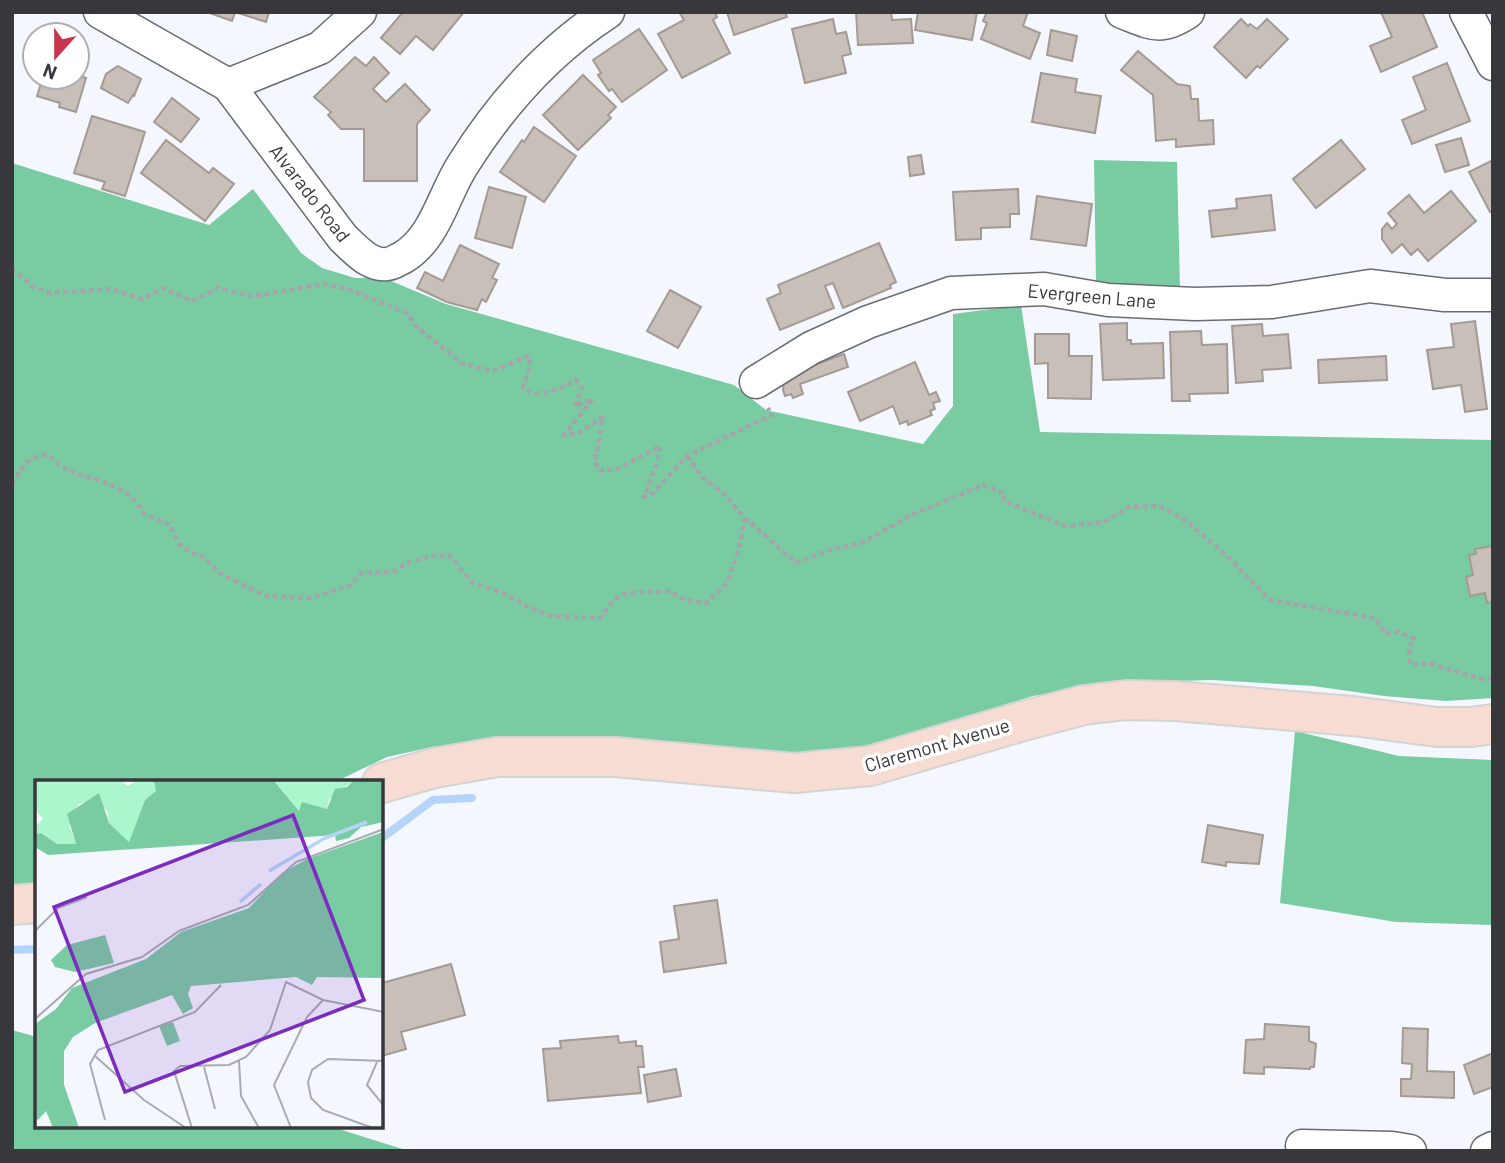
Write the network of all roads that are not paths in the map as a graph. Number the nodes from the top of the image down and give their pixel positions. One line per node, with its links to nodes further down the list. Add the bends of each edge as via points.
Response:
1 (100, 12): 8 (street, Alvarado Road)
2 (360, 12): 8 (street, via 320,48)
3 (608, 12): 8 (street, Alvarado Road, via 579,31 524,83 461,166 415,250 389,264 363,257 343,238)
4 (1122, 12): 5 (street, via 1151,23 1170,24)
5 (1188, 12)
6 (1466, 12): 7 (street)
7 (1493, 64)
8 (228, 85)
9 (1493, 295): 10 (street, Evergreen Lane, via 1445,295 1370,286 1272,302 1195,304 1108,300 1044,289 951,293 811,348)
10 (756, 382)
11 (1493, 724): 12 (main road, Claremont Avenue, via 1437,727 1340,714 1126,700 1084,705 870,766 794,773 615,757 497,757)
12 (383, 783)
13 (35, 903): 14 (main road)
14 (12, 905)
15 (1302, 1146): 17 (street)
16 (1493, 1148): 18 (street)
17 (1410, 1151)
18 (1487, 1151)

